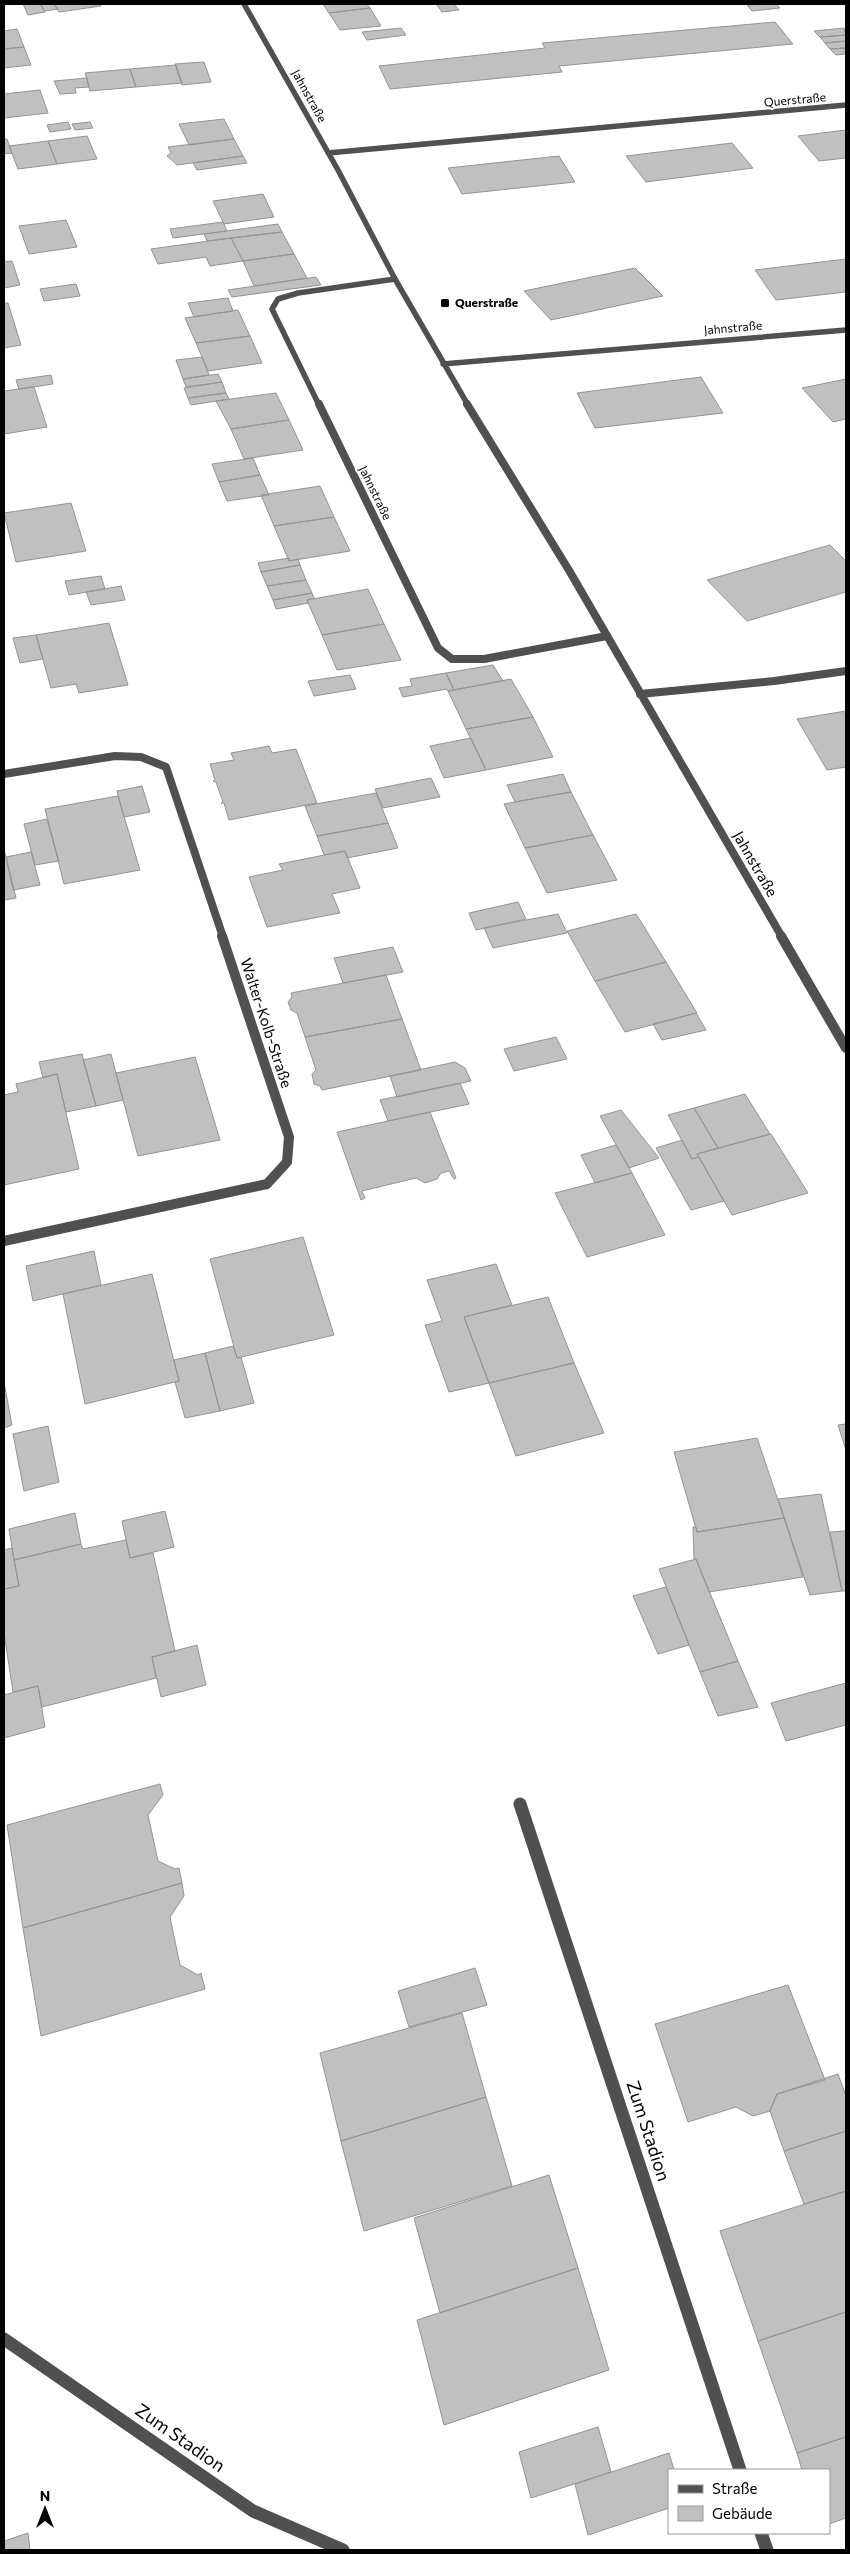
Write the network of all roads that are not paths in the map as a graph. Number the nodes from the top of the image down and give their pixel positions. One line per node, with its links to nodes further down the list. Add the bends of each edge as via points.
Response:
1 (244, 4): 3 (street, Jahnstraße)
2 (846, 105): 3 (street, Querstraße)
3 (328, 153): 4 (street, Jahnstraße)
4 (395, 279): 6 (street, Jahnstraße); 7 (street, Jahnstraße, via 298,293 278,299 272,309 438,648 452,659 484,659)
5 (846, 330): 6 (street, Jahnstraße)
6 (443, 364): 7 (street, Jahnstraße)
7 (607, 636): 9 (street, Jahnstraße)
8 (846, 671): 9 (street)
9 (640, 694): 11 (street, Jahnstraße)
10 (4, 774): 12 (street, Walter-Kolb-Straße, via 115,756 141,756 166,767 289,1137 287,1162 266,1184)
11 (846, 1048)
12 (4, 1241)
13 (520, 1804): 15 (street, Zum Stadion)
14 (4, 2339): 17 (street, Zum Stadion, via 253,2511)
15 (740, 2469)
16 (761, 2534): 18 (street)
17 (344, 2550)
18 (767, 2550)

